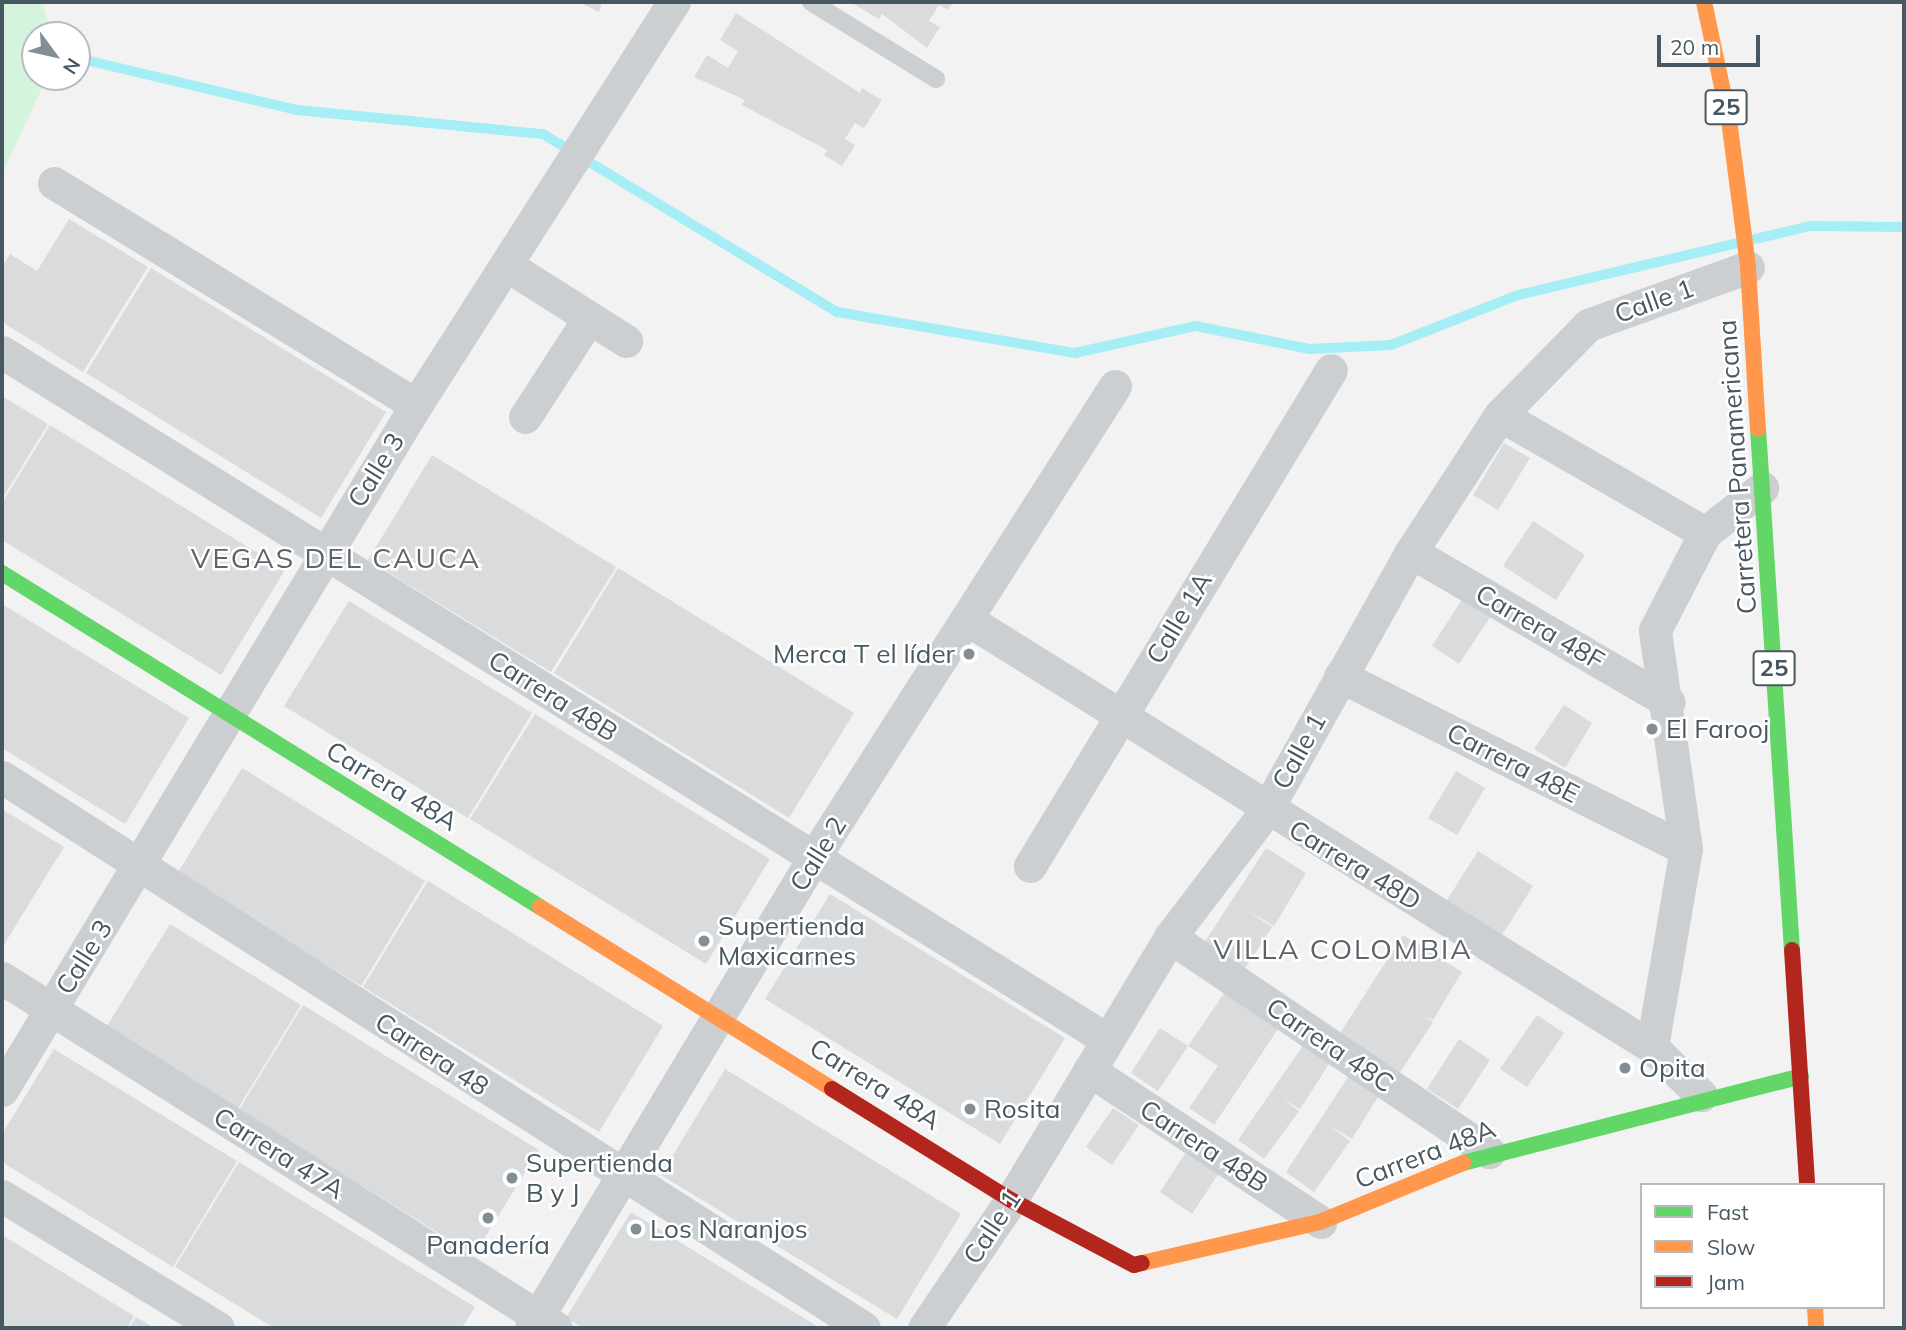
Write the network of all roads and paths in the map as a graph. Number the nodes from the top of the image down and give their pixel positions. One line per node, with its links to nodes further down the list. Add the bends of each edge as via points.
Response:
1 (674, 2): 7 (street, Calle 3)
2 (811, 2): 4 (lane)
3 (1704, 2): 6 (main road, Carretera Panamericana / 25)
4 (936, 79)
5 (54, 183): 13 (street)
6 (1748, 264): 14 (street, Calle 1, via 1588,325); 16 (main road, Carretera Panamericana / 25)
7 (508, 266): 8 (street); 13 (street, Calle 3)
8 (589, 318): 9 (street); 15 (street)
9 (625, 341)
10 (2, 352): 19 (street, Carrera 48B)
11 (1331, 370): 25 (street, Calle 1A)
12 (1115, 386): 21 (street, Calle 2)
13 (416, 405): 19 (street, Calle 3)
14 (1500, 415): 17 (street); 18 (street, Calle 1)
15 (525, 417)
16 (1762, 488): 17 (street); 39 (main road, Carretera Panamericana / 25)
17 (1705, 533): 23 (street, via 1655,630)
18 (1411, 552): 22 (street, Calle 1); 23 (street, Carrera 48F)
19 (324, 555): 24 (street, Calle 3); 29 (street, Carrera 48B)
20 (2, 573): 24 (main road, Carrera 48A)
21 (968, 620): 25 (street, Carrera 48D); 29 (street, Calle 2)
22 (1340, 676): 27 (street, Calle 1); 28 (street, Carrera 48E)
23 (1669, 702): 28 (street)
24 (226, 714): 30 (street, Calle 3); 35 (main road, Carrera 48A)
25 (1119, 716): 27 (street, Carrera 48D); 31 (street, Calle 1A)
26 (2, 776): 30 (street, Carrera 48)
27 (1266, 811): 32 (street, Calle 1); 37 (street, Carrera 48D)
28 (1686, 849): 37 (street)
29 (814, 857): 35 (street, Calle 2); 36 (street, Carrera 48B)
30 (142, 865): 34 (street, Calle 3); 43 (street, Carrera 48)
31 (1030, 866)
32 (1170, 937): 36 (street, Calle 1); 42 (street, Carrera 48C)
33 (2, 978): 34 (street, Carrera 47A)
34 (51, 1010): 40 (street, Calle 3); 49 (street, Carrera 47A)
35 (719, 1015): 43 (street, Calle 2); 46 (main road, Carrera 48A)
36 (1106, 1039): 38 (street, Calle 1)
37 (1652, 1047): 41 (street, Carrera 48D)
38 (1089, 1070): 46 (street, Calle 1); 47 (street, Carrera 48B)
39 (1801, 1076): 41 (main road, Carrera 48A); 44 (main road, Carretera Panamericana / 25)
40 (2, 1090)
41 (1701, 1096): 42 (main road, Carrera 48A)
42 (1489, 1152): 47 (main road, Carrera 48A)
43 (621, 1177): 49 (street, Calle 2); 51 (street, Carrera 48)
44 (1808, 1183)
45 (2, 1196): 50 (street)
46 (1011, 1200): 47 (main road, Carrera 48A, via 1134,1265); 52 (street, Calle 1)
47 (1320, 1222)
48 (1815, 1309): 53 (main road)
49 (542, 1324)
50 (218, 1328)
51 (864, 1328)
52 (924, 1328)
53 (1816, 1328)

